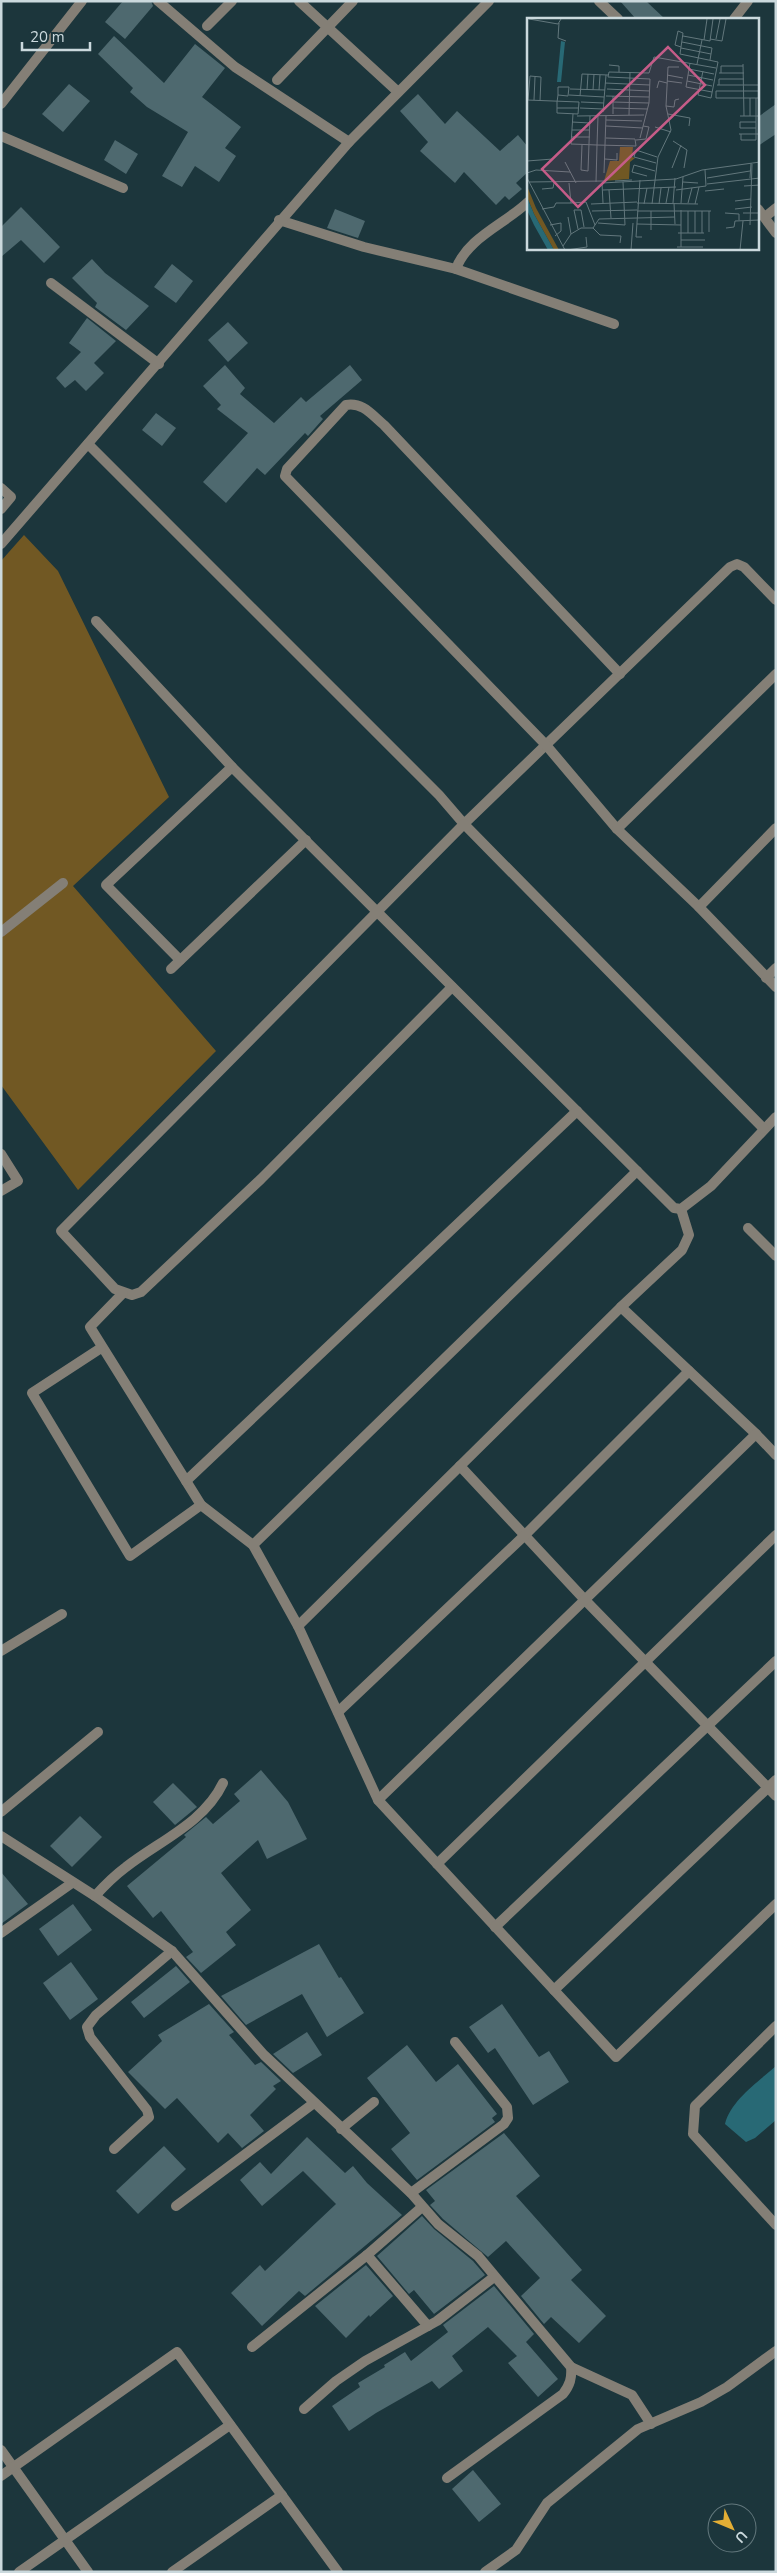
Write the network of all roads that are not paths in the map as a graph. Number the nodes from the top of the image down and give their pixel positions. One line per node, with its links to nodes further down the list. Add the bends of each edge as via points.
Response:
1 (82, 1): 15 (street)
2 (158, 1): 17 (street, via 235,67)
3 (232, 1): 11 (street)
4 (299, 1): 12 (street)
5 (353, 1): 12 (street)
6 (489, 1): 14 (street)
7 (599, 1): 9 (street)
8 (748, 1): 10 (street)
9 (617, 18)
10 (735, 18)
11 (207, 26)
12 (327, 27): 13 (street); 14 (street)
13 (277, 80)
14 (397, 91): 17 (street)
15 (1, 104)
16 (1, 136): 18 (street)
17 (349, 142): 22 (street)
18 (123, 188)
19 (527, 203): 24 (street, via 464,253)
20 (776, 208): 21 (street)
21 (762, 213): 23 (street)
22 (279, 220): 24 (street, via 364,247); 27 (street)
23 (776, 234)
24 (456, 269): 26 (street)
25 (51, 283): 27 (street)
26 (614, 324)
27 (159, 364): 28 (street)
28 (88, 444): 31 (street); 38 (street)
29 (1, 488): 30 (street, via 12,497)
30 (1, 509)
31 (1, 544)
32 (776, 600): 34 (street, via 744,567 730,566)
33 (96, 621): 37 (street)
34 (620, 674): 36 (street); 36 (street, via 384,425 361,405 346,405 294,461 285,476)
35 (776, 674): 40 (street)
36 (546, 745): 38 (street); 40 (street)
37 (232, 767): 41 (street); 46 (street, via 106,885)
38 (464, 824): 44 (street); 54 (street)
39 (776, 828): 43 (street)
40 (617, 829): 43 (street)
41 (306, 840): 44 (street); 46 (street)
42 (63, 883): 45 (street)
43 (699, 907): 49 (street)
44 (376, 912): 50 (street); 61 (street, via 61,1231 115,1289)
45 (1, 932)
46 (180, 960): 48 (street)
47 (776, 968): 49 (street)
48 (171, 969)
49 (766, 978): 51 (street)
50 (452, 987): 52 (street); 61 (street, via 262,1179 141,1292)
51 (776, 987)
52 (576, 1111): 56 (street); 68 (street)
53 (776, 1117): 54 (street)
54 (764, 1129): 58 (street, via 711,1186)
55 (1, 1154): 57 (street, via 18,1182)
56 (637, 1171): 58 (street, via 674,1208); 72 (street)
57 (1, 1191)
58 (681, 1210): 62 (street, via 689,1235 682,1250)
59 (748, 1228): 60 (street)
60 (776, 1256)
61 (123, 1293): 63 (street, via 90,1327)
62 (621, 1307): 64 (street); 67 (street)
63 (101, 1348): 68 (street); 69 (street, via 32,1393 130,1556)
64 (689, 1371): 65 (street); 70 (street)
65 (756, 1434): 66 (street); 73 (street)
66 (776, 1455)
67 (460, 1466): 70 (street); 75 (street)
68 (186, 1481): 69 (street)
69 (201, 1505): 72 (street)
70 (525, 1535): 73 (street); 79 (street)
71 (776, 1535): 78 (street)
72 (253, 1545): 75 (street)
73 (585, 1600): 78 (street); 86 (street)
74 (62, 1614): 76 (street)
75 (298, 1626): 79 (street)
76 (1, 1651)
77 (776, 1661): 80 (street)
78 (645, 1662): 80 (street); 89 (street)
79 (338, 1712): 86 (street)
80 (708, 1725): 84 (street); 93 (street)
81 (98, 1732): 87 (street)
82 (776, 1780): 84 (street)
83 (223, 1783): 91 (street, via 203,1813 126,1867)
84 (768, 1787): 85 (street); 96 (street)
85 (776, 1796)
86 (378, 1800): 89 (street)
87 (1, 1812)
88 (1, 1836): 90 (street)
89 (437, 1864): 93 (street)
90 (72, 1883): 91 (street); 94 (street)
91 (95, 1896): 95 (street)
92 (776, 1904): 96 (street, via 616,2057)
93 (495, 1927): 96 (street)
94 (1, 1933)
95 (172, 1951): 100 (street, via 264,2055); 102 (street, via 96,2015 87,2027 90,2038 147,2110 149,2118)
96 (554, 1990)
97 (776, 2026): 106 (street, via 695,2106 693,2134)
98 (455, 2042): 103 (street, via 507,2107 508,2118)
99 (374, 2102): 101 (street)
100 (314, 2103): 101 (street); 104 (street)
101 (341, 2129): 103 (street)
102 (114, 2150)
103 (410, 2193): 105 (street)
104 (176, 2206)
105 (422, 2207): 107 (street); 108 (street, via 478,2256)
106 (776, 2225)
107 (367, 2255): 109 (street); 110 (street)
108 (494, 2277): 109 (street); 112 (street)
109 (428, 2326): 113 (street, via 365,2361)
110 (252, 2347)
111 (776, 2351): 114 (street, via 727,2387)
112 (571, 2367): 114 (street, via 632,2395); 119 (street, via 572,2376 562,2394)
113 (304, 2409)
114 (651, 2424): 126 (street, via 638,2430 547,2503 516,2550)
115 (230, 2425): 117 (street, via 177,2352); 120 (street); 121 (street)
116 (1, 2450): 117 (street)
117 (14, 2468): 118 (street); 121 (street)
118 (1, 2476)
119 (447, 2478)
120 (282, 2495): 122 (street); 125 (street)
121 (65, 2539): 123 (street); 124 (street)
122 (333, 2570)
123 (19, 2572)
124 (88, 2572)
125 (172, 2572)
126 (485, 2572)

